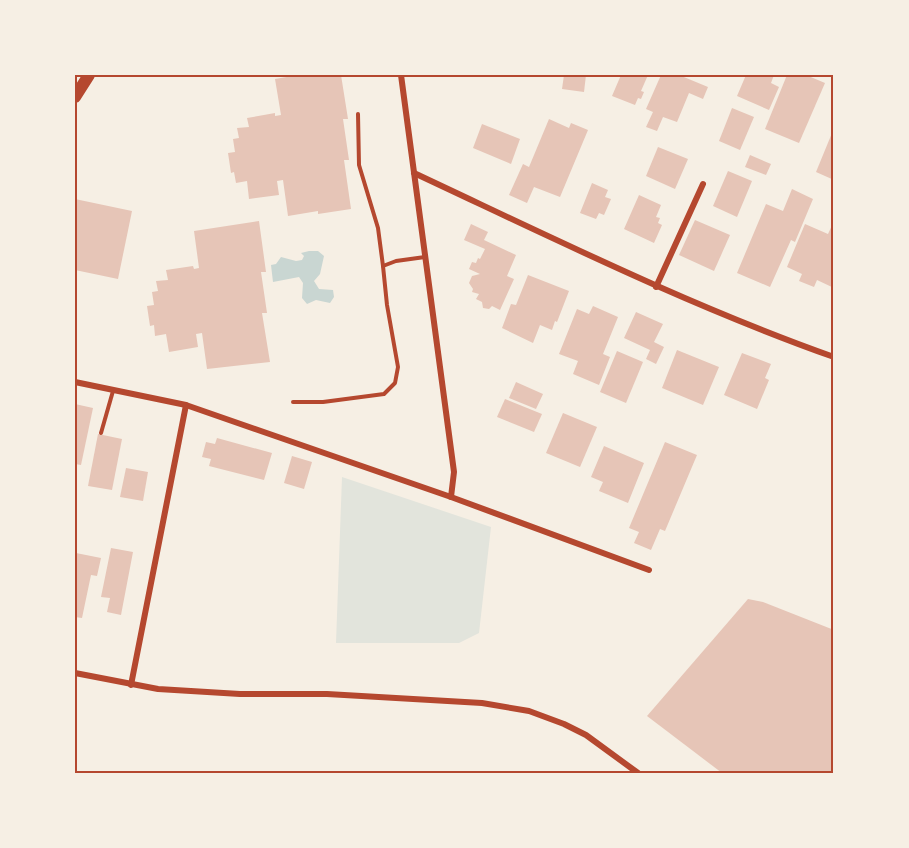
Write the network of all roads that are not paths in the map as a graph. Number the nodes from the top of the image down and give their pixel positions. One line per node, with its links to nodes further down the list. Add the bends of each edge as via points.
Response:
1 (89, 75): 3 (highway)
2 (401, 75): 5 (street)
3 (75, 97)
4 (358, 114): 8 (lane, via 359,165 378,228)
5 (414, 173): 7 (street); 9 (street)
6 (703, 184): 9 (street)
7 (425, 257): 8 (lane); 16 (street, via 454,472)
8 (383, 266): 13 (lane, via 398,367 395,383 384,394)
9 (656, 287): 10 (street)
10 (834, 357)
11 (75, 382): 12 (street)
12 (113, 390): 14 (street); 15 (lane)
13 (293, 402)
14 (186, 405): 16 (street); 19 (street)
15 (102, 433)
16 (451, 497): 17 (street)
17 (649, 570)
18 (75, 673): 19 (street)
19 (130, 685): 20 (street, via 240,694 327,694 482,703 529,711 586,735)
20 (638, 773)

